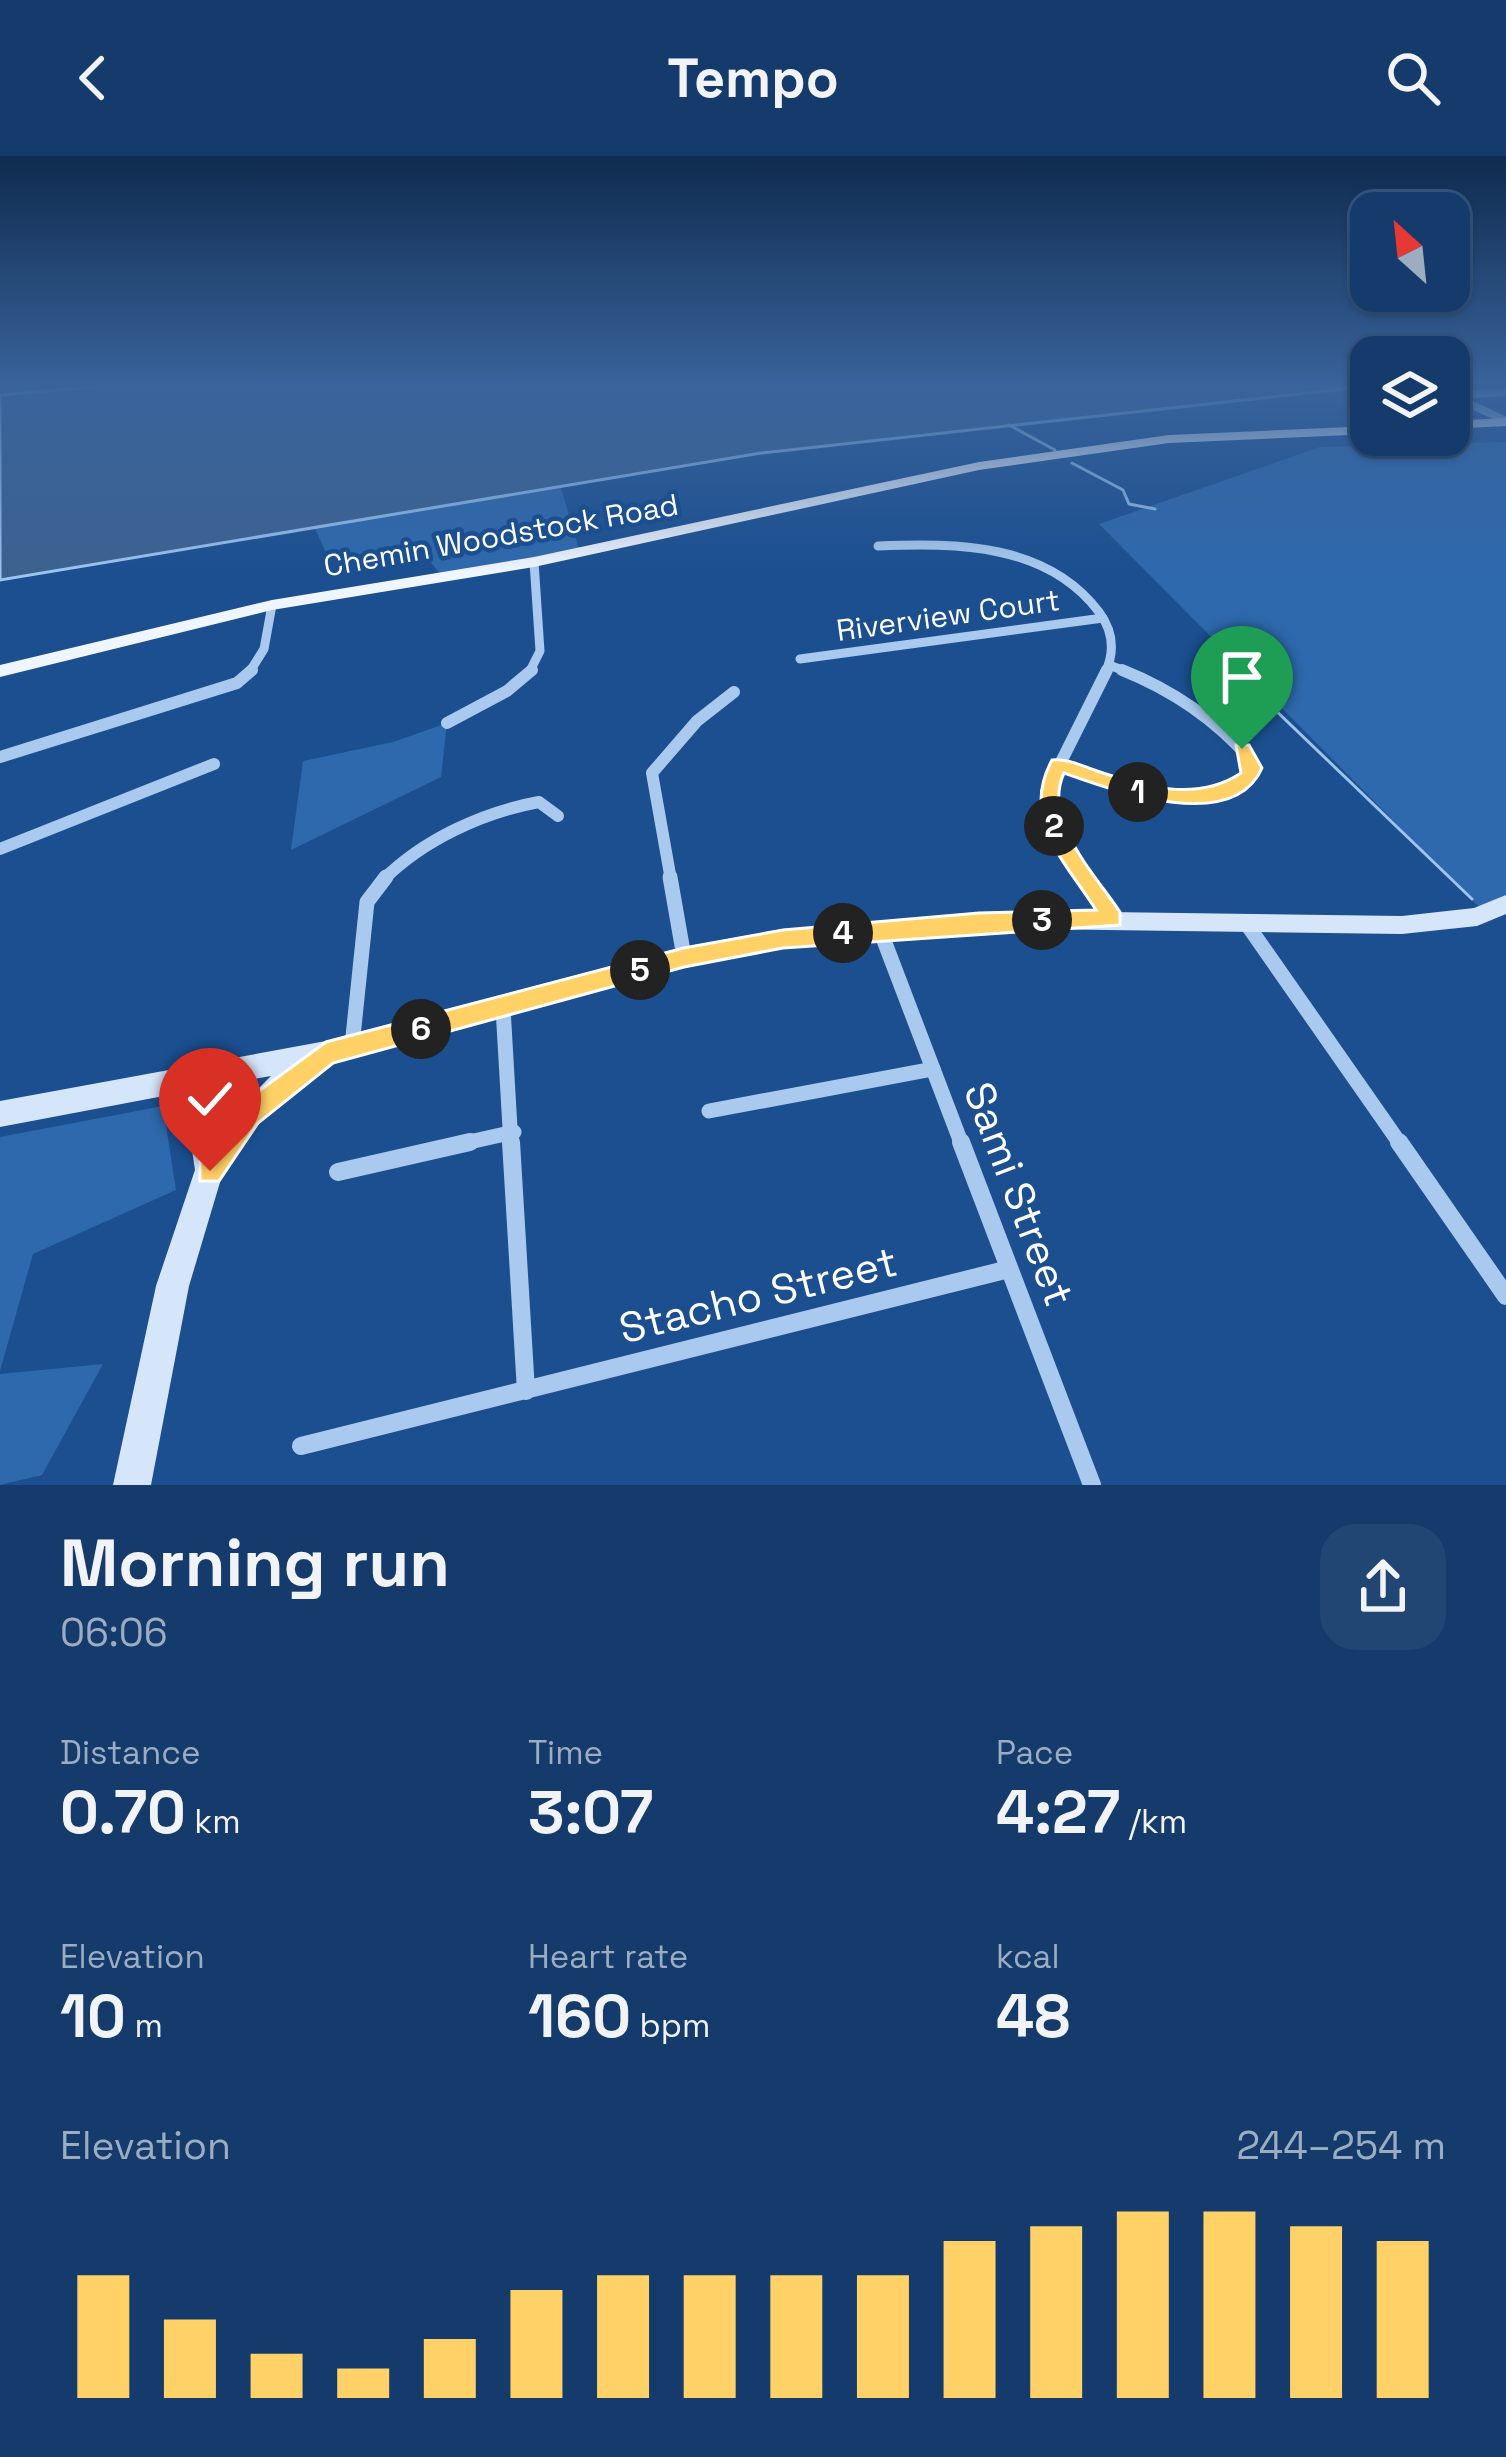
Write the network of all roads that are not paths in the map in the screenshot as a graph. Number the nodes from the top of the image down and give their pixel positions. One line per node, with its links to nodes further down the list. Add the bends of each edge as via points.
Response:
1 (1102, 448): 3 (main road, Chemin Woodstock Road)
2 (878, 546): 5 (street, via 1003,551 1063,577)
3 (534, 562): 4 (main road, Chemin Woodstock Road); 10 (street, via 538,667)
4 (272, 605): 8 (main road, Chemin Woodstock Road); 11 (street, via 263,658 237,683)
5 (1103, 618): 6 (street, Riverview Court); 7 (street, via 1114,644)
6 (800, 659)
7 (1109, 664): 13 (street); 13 (street, via 1168,693 1242,749 1249,776 1216,794 1177,797)
8 (0, 671)
9 (734, 692): 20 (street, via 652,773)
10 (447, 723)
11 (0, 757)
12 (214, 764): 15 (street)
13 (1059, 764): 17 (street, via 1046,792 1052,824)
14 (558, 816): 22 (street, via 538,802 512,807 395,865 376,883)
15 (0, 849)
16 (1506, 904): 18 (street, via 1447,922)
17 (1112, 919): 18 (street); 19 (street)
18 (1245, 922): 31 (street)
19 (879, 929): 20 (street); 23 (street, Sami Street)
20 (684, 957): 21 (street)
21 (503, 1008): 22 (street); 27 (street)
22 (339, 1050): 24 (street); 28 (street, via 249,1114)
23 (933, 1069): 25 (street); 30 (street, Sami Street)
24 (176, 1082): 26 (street); 28 (street, via 204,1120)
25 (709, 1111)
26 (0, 1114)
27 (514, 1132): 29 (street); 32 (street)
28 (210, 1171): 34 (street)
29 (338, 1172)
30 (1009, 1269): 32 (street, Stacho Street); 35 (street, Sami Street)
31 (1506, 1296)
32 (526, 1391): 33 (street, Stacho Street)
33 (301, 1446)
34 (132, 1485)
35 (1092, 1485)

